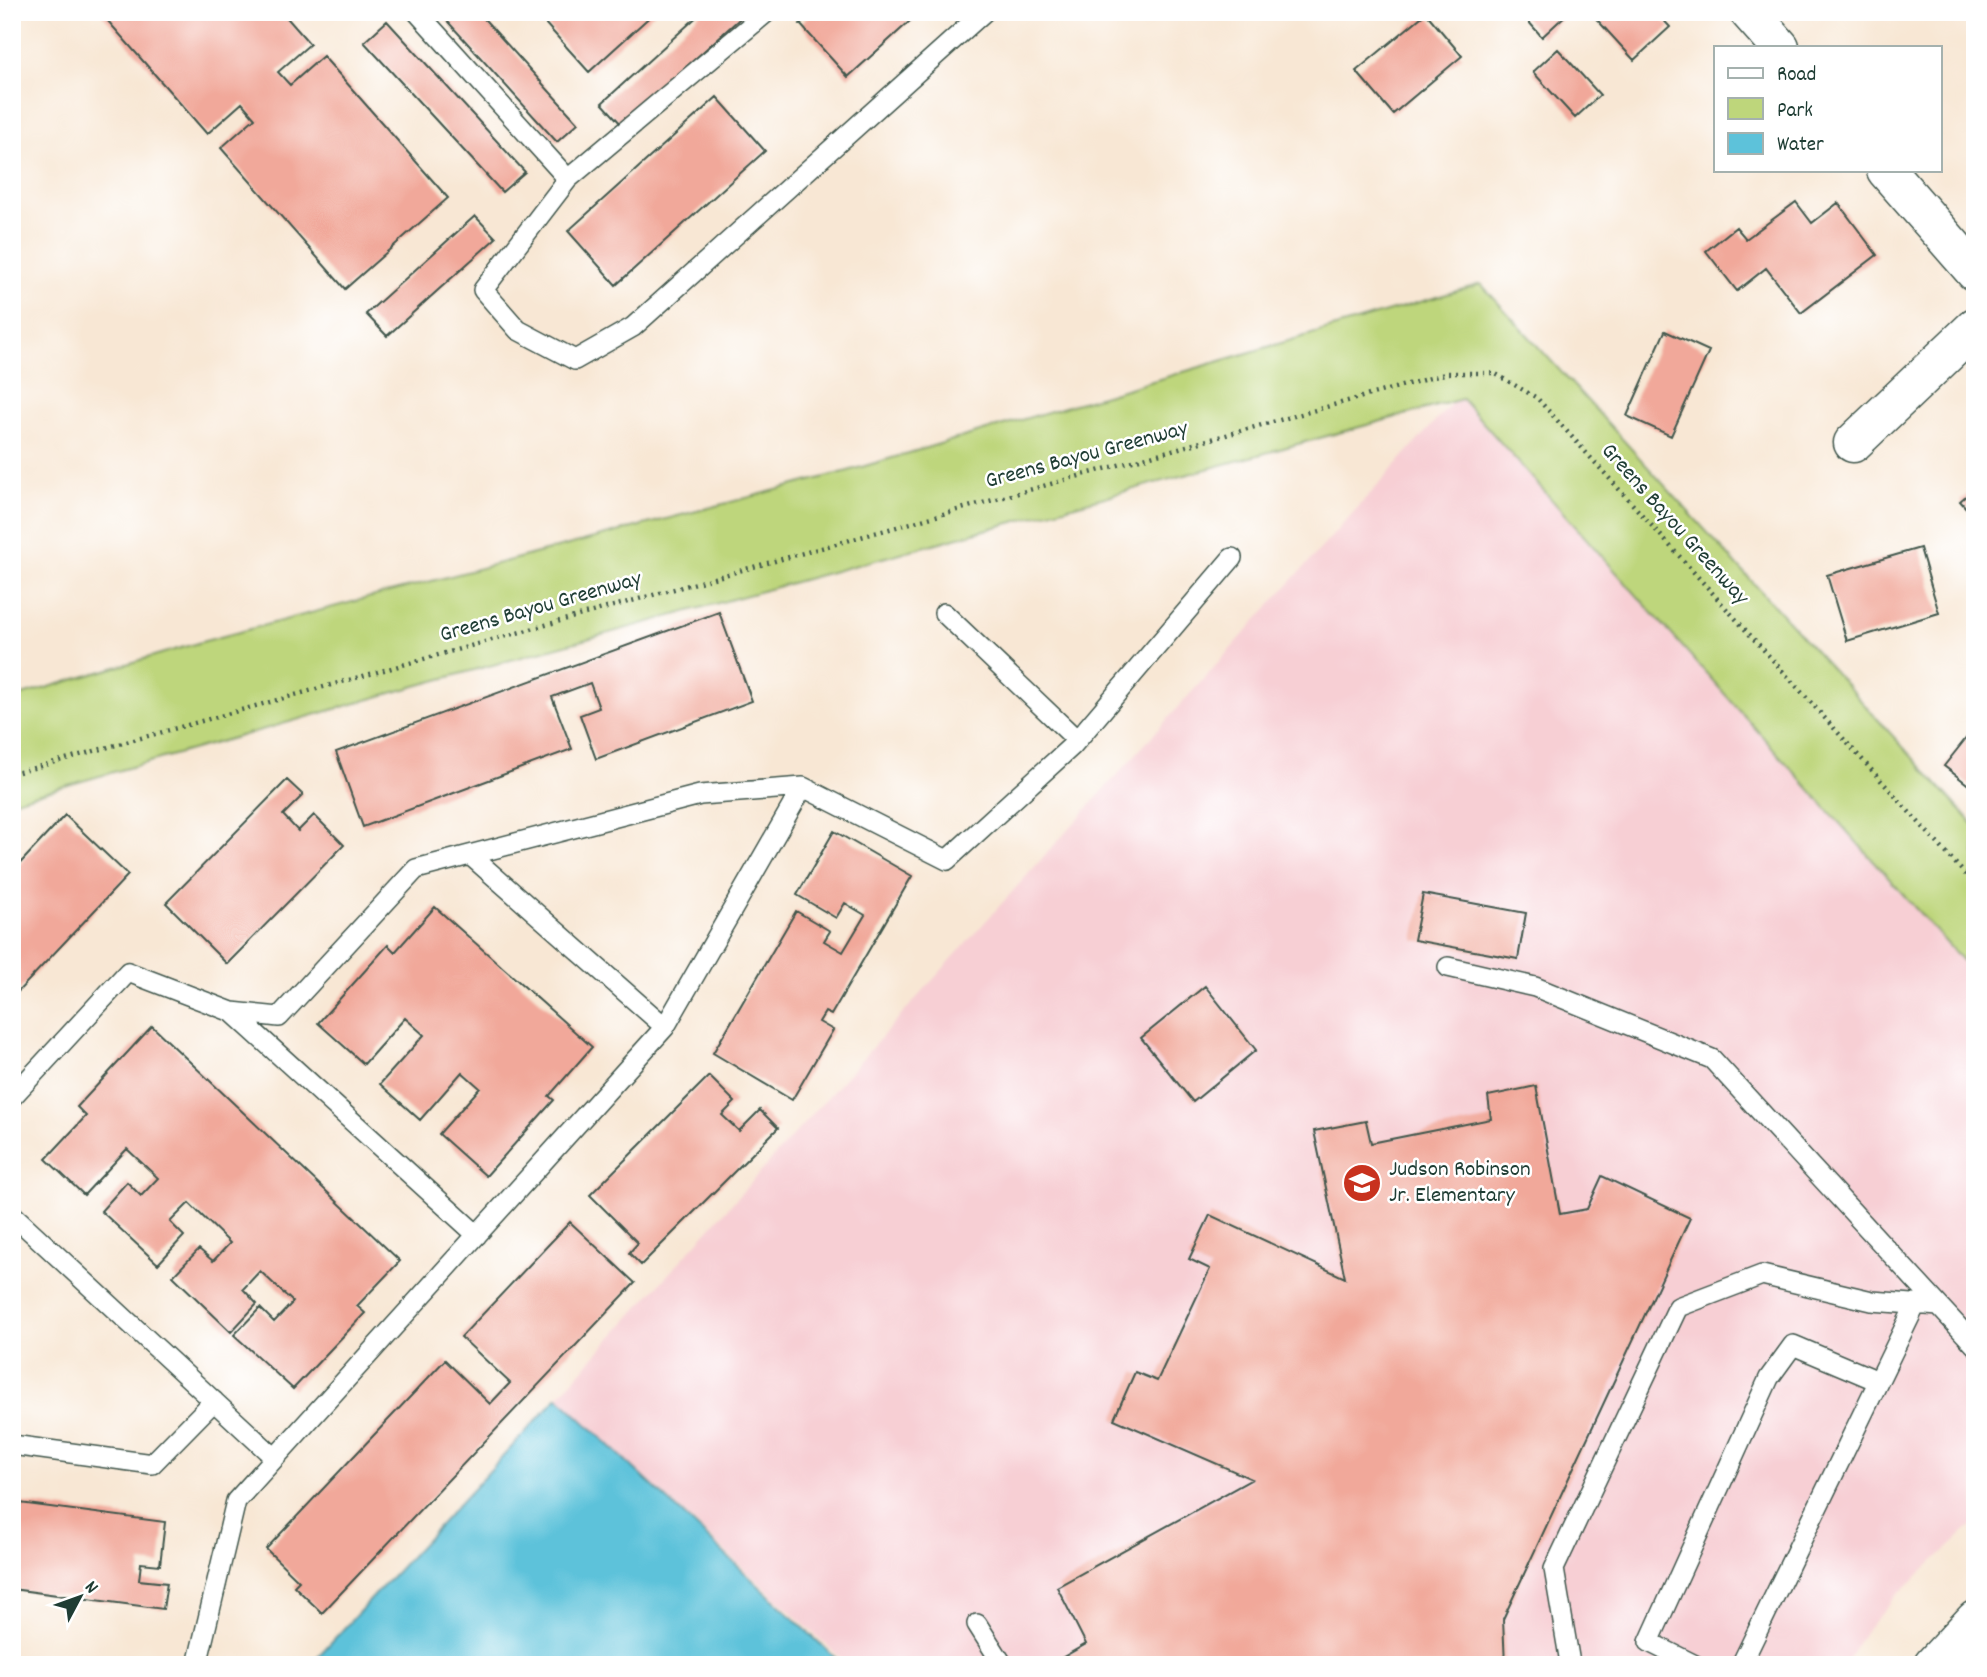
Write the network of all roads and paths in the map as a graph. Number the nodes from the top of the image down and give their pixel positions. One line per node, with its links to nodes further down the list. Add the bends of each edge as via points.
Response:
1 (418, 12): 7 (lane)
2 (767, 12): 7 (lane)
3 (984, 12): 7 (lane, via 633,327 575,360 517,330 482,290)
4 (1749, 12): 5 (street)
5 (1779, 46)
6 (1888, 172): 8 (street)
7 (568, 180)
8 (1975, 272)
9 (1975, 327): 10 (street)
10 (1853, 443)
11 (1232, 558): 13 (lane)
12 (944, 613): 13 (lane)
13 (1077, 740): 15 (lane, via 947,860)
14 (12, 774): 17 (path, Greens Bayou Greenway, via 1448,373 1494,373 1537,398)
15 (803, 787): 16 (lane, via 700,795); 20 (lane)
16 (470, 855): 19 (lane, via 416,869 279,1017); 20 (lane)
17 (1975, 885)
18 (1448, 967): 25 (lane, via 1535,986 1712,1059)
19 (232, 1012): 21 (lane, via 128,972); 23 (lane)
20 (665, 1027): 23 (lane)
21 (12, 1097)
22 (12, 1214): 28 (lane)
23 (477, 1235): 30 (lane)
24 (1916, 1304): 25 (lane); 27 (lane); 35 (lane, via 1872,1301 1762,1275 1678,1307 1554,1569)
25 (1939, 1306): 26 (lane)
26 (1975, 1345)
27 (1878, 1381): 36 (lane, via 1793,1345 1769,1378 1648,1642); 37 (lane)
28 (214, 1401): 29 (lane, via 152,1464); 30 (lane)
29 (12, 1445)
30 (275, 1458): 33 (lane, via 236,1501)
31 (1975, 1620): 38 (street)
32 (977, 1623): 34 (lane)
33 (197, 1665)
34 (1003, 1665)
35 (1573, 1665)
36 (1695, 1665)
37 (1741, 1665)
38 (1933, 1665)

